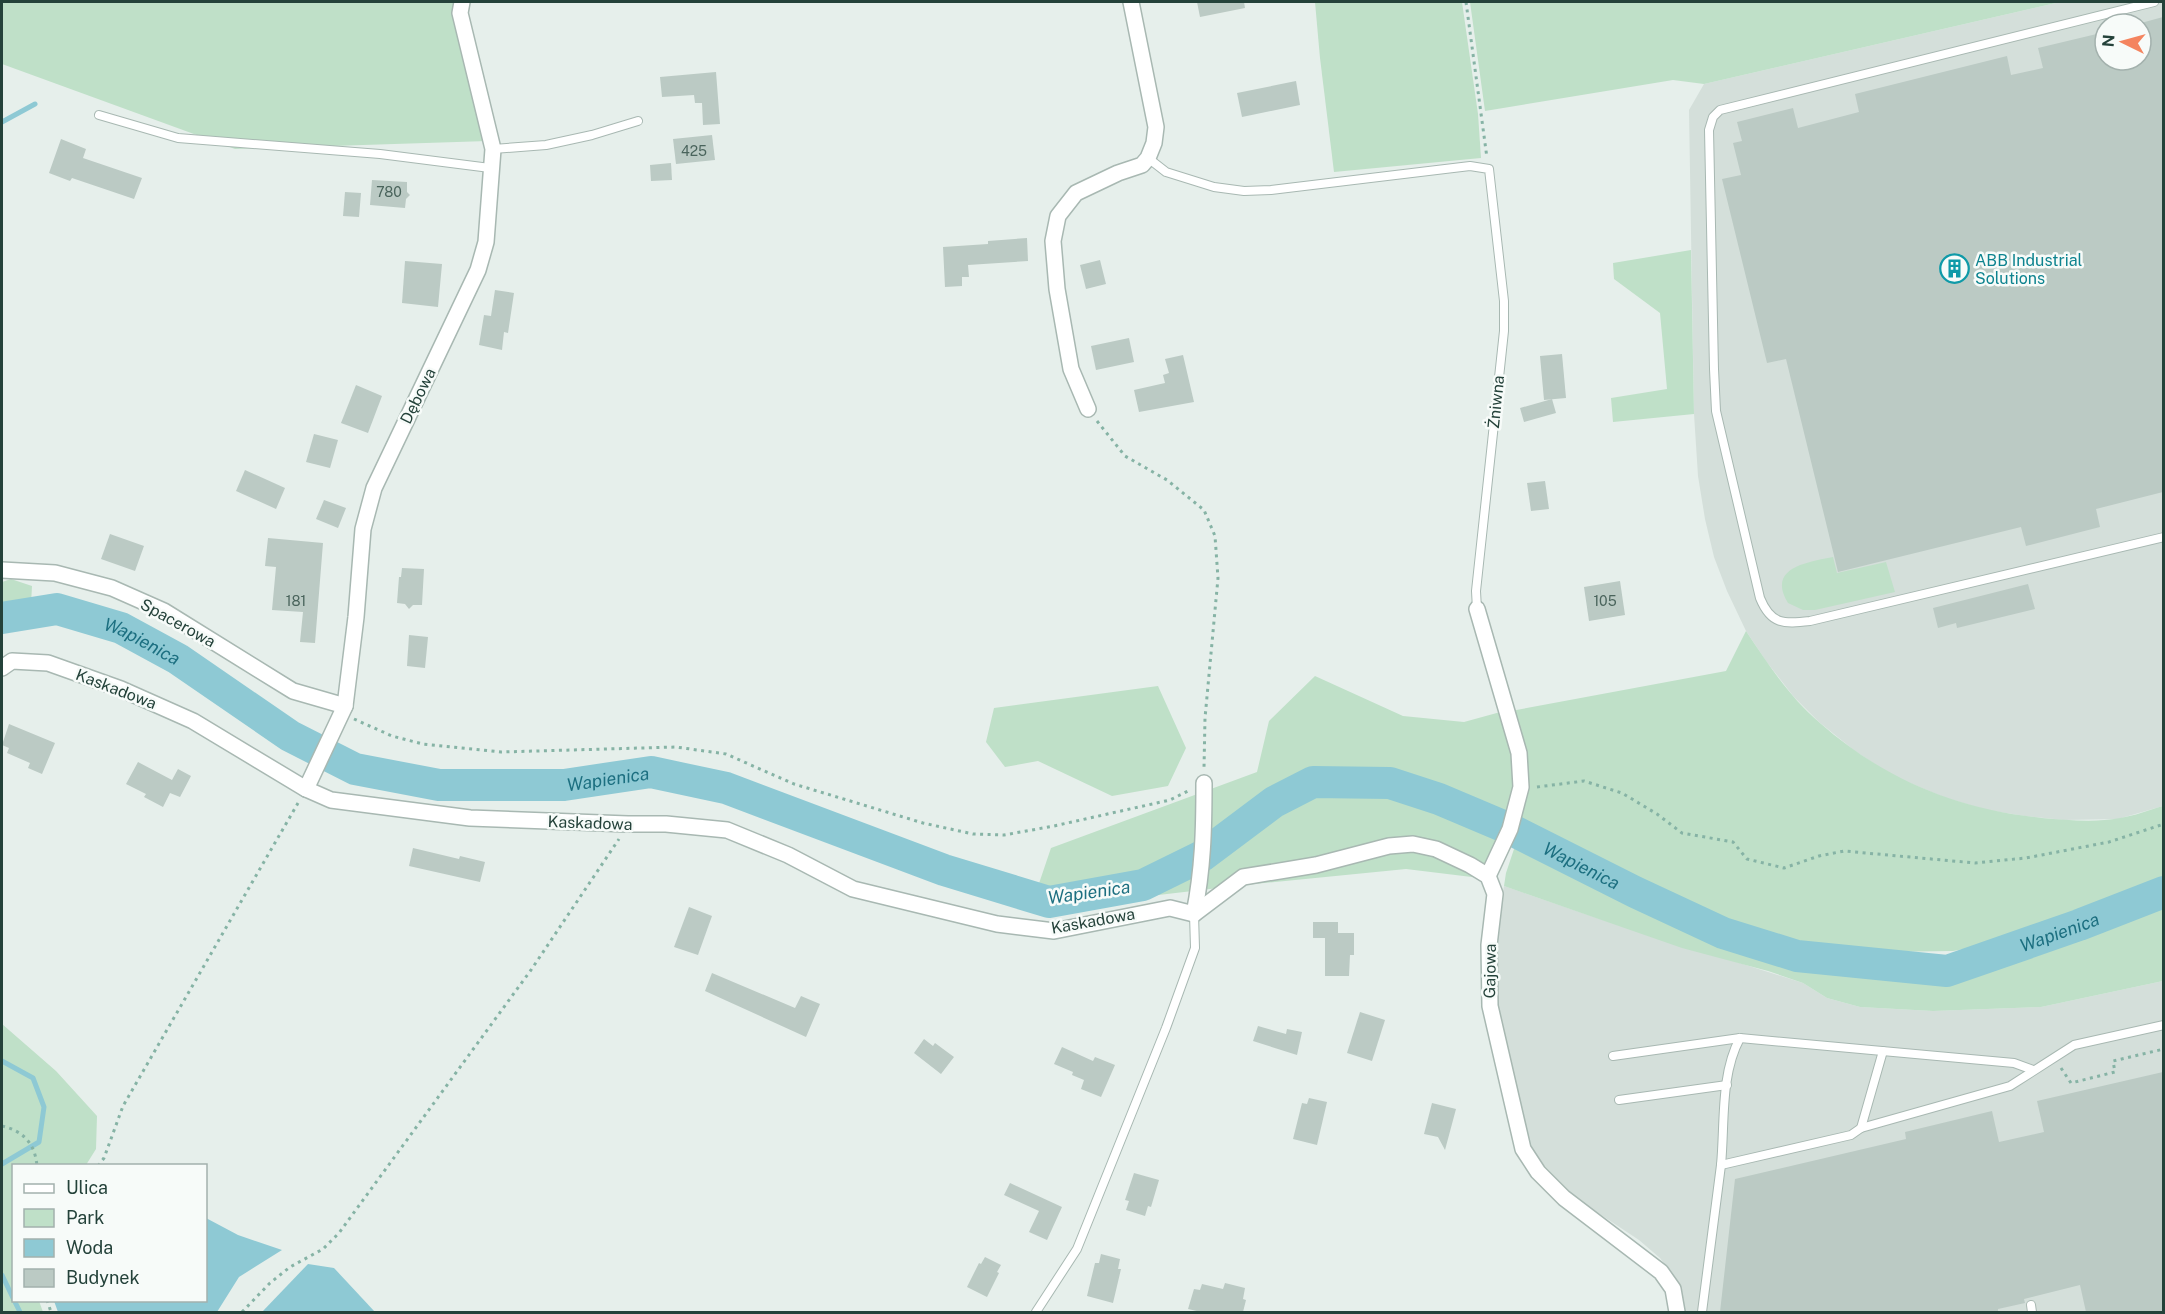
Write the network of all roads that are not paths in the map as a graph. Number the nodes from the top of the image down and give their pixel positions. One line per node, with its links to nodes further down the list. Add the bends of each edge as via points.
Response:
1 (462, 2): 6 (street, Dębowa, via 460,13)
2 (1131, 2): 7 (street, via 1156,127)
3 (2154, 2): 10 (lane, via 1720,110 1709,130 1716,411 1760,598 1770,616 1789,624 1810,621)
4 (99, 115): 8 (lane, via 178,138 380,154)
5 (638, 122): 6 (lane, via 546,145)
6 (493, 149): 8 (street, Dębowa)
7 (1148, 158): 9 (street, via 1142,165 1077,193 1058,216 1053,241 1057,289 1071,369); 12 (lane, Żniwna, via 1166,172 1214,187 1244,191 1470,166 1489,169 1504,331)
8 (490, 168): 14 (street, Dębowa, via 486,242 478,270 374,488 363,529 356,617)
9 (1088, 409)
10 (2163, 537)
11 (2, 570): 14 (street, Spacerowa, via 55,573 112,588 164,611)
12 (1477, 609): 17 (street, Żniwna, via 1519,753 1520,793 1510,829)
13 (2, 668): 16 (street, Kaskadowa, via 12,661 48,663 121,688 193,721)
14 (340, 716): 16 (street, Dębowa)
15 (1203, 783): 18 (street, via 1202,876)
16 (306, 789): 18 (street, Kaskadowa, via 332,800 470,818 666,824 727,830 788,855 853,889 998,924 1054,931 1170,908)
17 (1488, 876): 18 (street, via 1436,849 1413,844 1389,846 1316,865 1243,877); 29 (street, Gajowa, via 1495,894 1489,945 1490,1006 1522,1149 1564,1198 1661,1272 1672,1289)
18 (1194, 914): 28 (lane, via 1195,948 1166,1028 1077,1249)
19 (2163, 1025): 23 (lane, via 2074,1045)
20 (1740, 1038): 21 (lane); 22 (lane); 24 (lane, via 1733,1050)
21 (1883, 1051): 23 (lane, via 2014,1063); 26 (lane)
22 (1613, 1056)
23 (2033, 1070): 26 (lane, via 2010,1086)
24 (1727, 1085): 25 (lane); 27 (lane)
25 (1619, 1100)
26 (1861, 1128): 27 (lane, via 1839,1139)
27 (1721, 1165): 30 (lane)
28 (1036, 1312)
29 (1677, 1312)
30 (1702, 1312)

